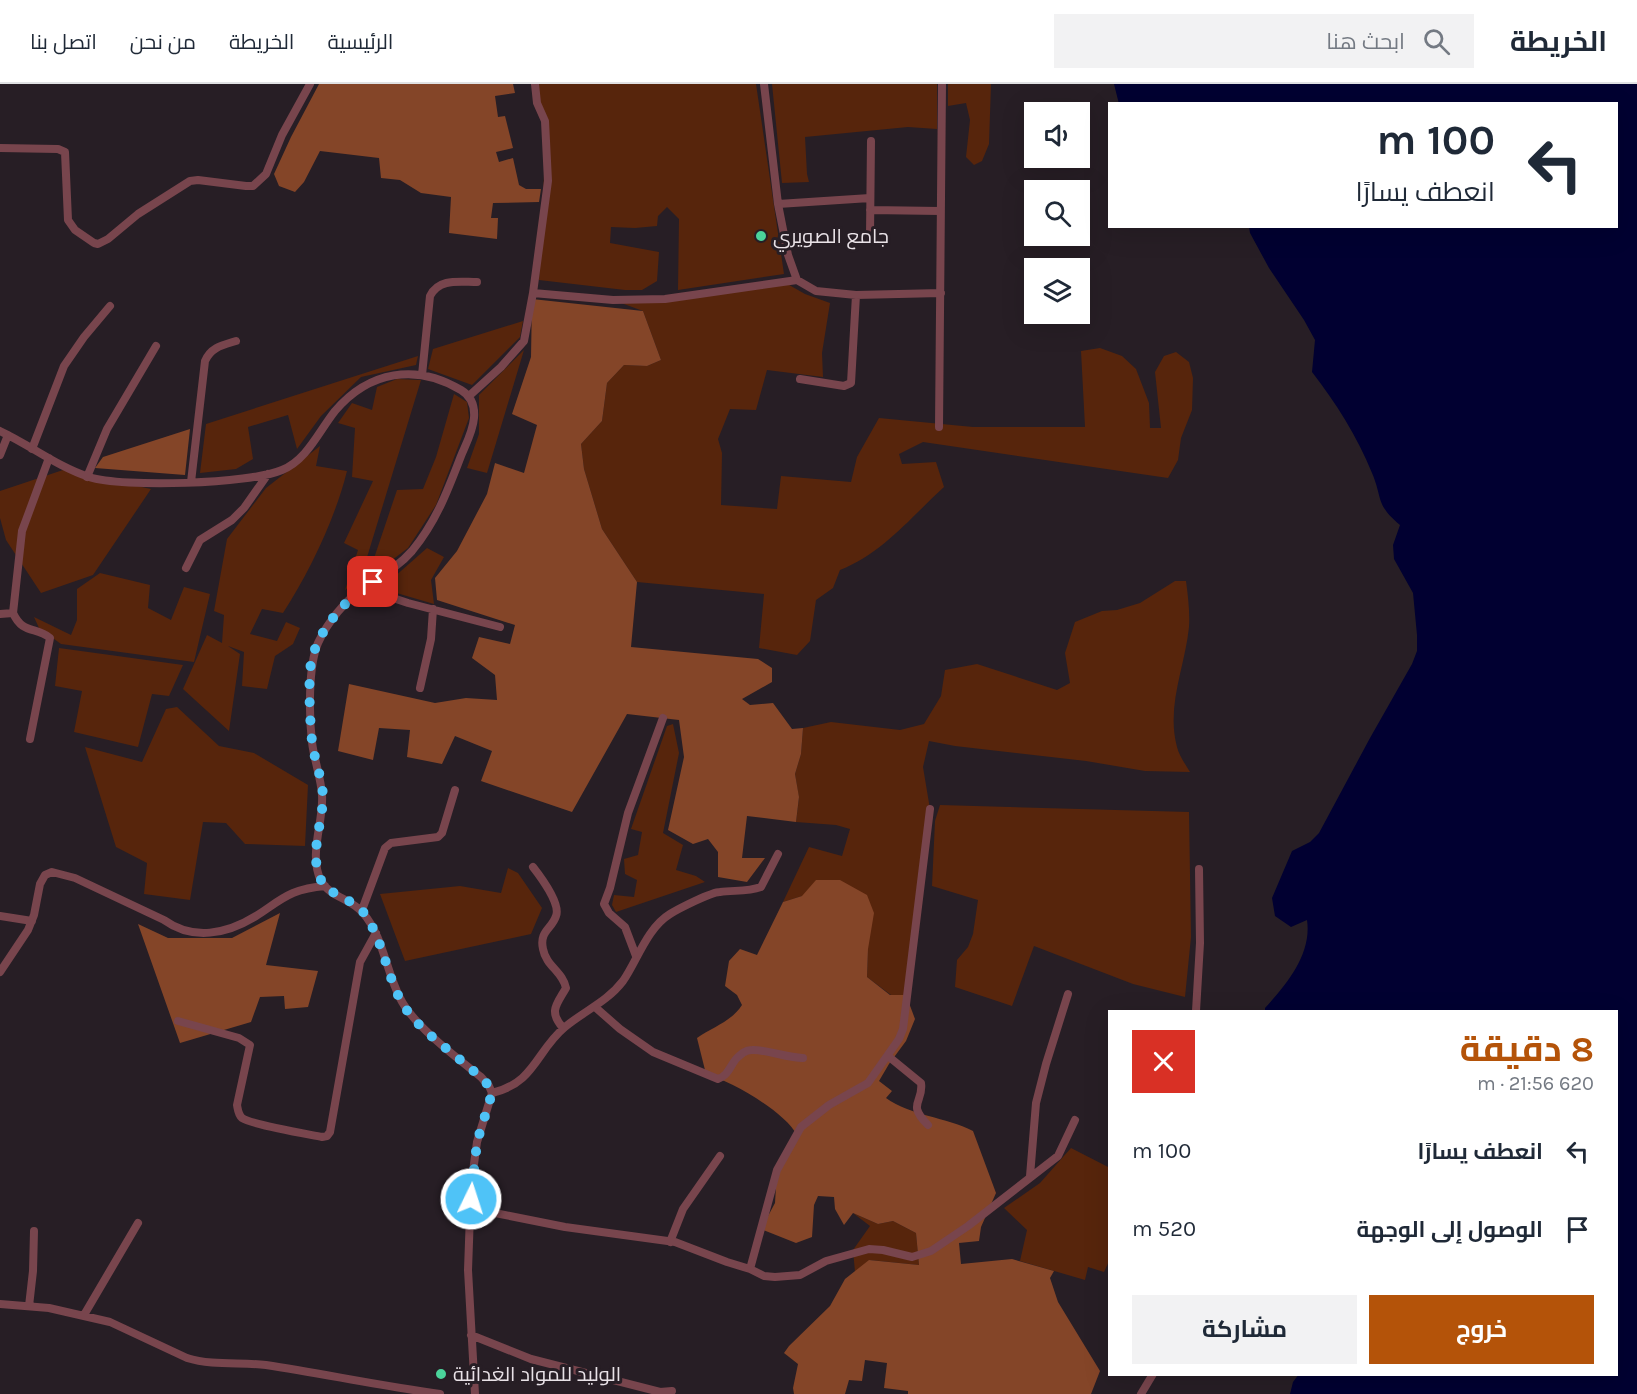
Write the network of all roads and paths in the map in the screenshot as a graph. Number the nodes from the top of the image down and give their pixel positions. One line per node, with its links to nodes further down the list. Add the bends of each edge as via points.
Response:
1 (310, 84): 6 (street, via 260,182 246,186 190,181 98,244 75,230 68,220 65,152)
2 (535, 84): 14 (street, via 537,103 545,121 548,181)
3 (764, 84): 8 (street)
4 (942, 84): 10 (street)
5 (871, 141): 7 (street)
6 (0, 148)
7 (870, 198): 8 (street); 9 (street)
8 (778, 204): 12 (street)
9 (870, 210): 10 (street); 11 (street)
10 (940, 211): 15 (street)
11 (870, 235)
12 (796, 280): 14 (street, via 664,299 613,300); 16 (street, via 816,291)
13 (477, 282): 20 (street, via 451,282 434,288)
14 (533, 293): 22 (street, via 524,341)
15 (941, 293): 16 (street); 23 (street)
16 (856, 295): 21 (street, via 851,383 844,386)
17 (110, 306): 25 (street, via 64,366)
18 (236, 340): 30 (street, via 208,353 205,361)
19 (156, 346): 29 (street, via 107,429)
20 (422, 375): 22 (street); 28 (street, via 393,374 365,386 336,410 294,463)
21 (800, 379)
22 (469, 396): 32 (street, via 474,407 472,426 437,516 399,565)
23 (939, 427)
24 (4, 433): 25 (street); 26 (street)
25 (32, 449): 27 (street)
26 (0, 455)
27 (49, 458): 29 (street); 35 (street, via 22,531)
28 (268, 474): 30 (street); 31 (street, via 232,520 200,540)
29 (87, 477): 30 (street, via 125,483)
30 (191, 482)
31 (186, 568)
32 (363, 588): 33 (street); 45 (street, via 327,628 311,664 312,743 323,799 317,867)
33 (433, 609): 36 (street); 37 (street)
34 (0, 614): 35 (street)
35 (13, 614): 39 (street, via 27,630 50,638)
36 (500, 627)
37 (420, 688)
38 (663, 718): 50 (street, via 628,813 604,904 625,927)
39 (30, 739)
40 (455, 790): 46 (street, via 438,837 391,843 385,848)
41 (930, 808): 57 (street, via 903,1029)
42 (778, 854): 50 (street, via 761,888 718,891 670,914)
43 (533, 867): 56 (street, via 556,905 556,916 544,934 543,950 552,969 565,982 566,988 555,1007)
44 (1198, 869): 54 (street, via 1200,943)
45 (325, 886): 46 (street); 48 (street, via 291,894 240,924 202,934 176,928 75,878 52,872 40,884)
46 (362, 910): 49 (street)
47 (0, 916): 48 (street)
48 (32, 921): 51 (street)
49 (376, 933): 55 (street, via 360,962 327,1136 243,1119 237,1105 250,1045 239,1038); 59 (street, via 402,1002 481,1077)
50 (636, 956): 53 (street, via 616,989)
51 (0, 972)
52 (1068, 994): 63 (street, via 1036,1103)
53 (595, 1007): 56 (street); 58 (street, via 653,1052 718,1079 725,1076 742,1053 753,1050)
54 (1196, 1010)
55 (178, 1020)
56 (563, 1028): 59 (street, via 524,1077)
57 (888, 1056): 61 (street, via 921,1083 916,1109); 68 (street, via 868,1083 829,1105 801,1127 777,1170)
58 (803, 1059)
59 (492, 1093): 64 (street, via 477,1142)
60 (1075, 1120): 63 (street, via 1058,1156)
61 (928, 1125)
62 (720, 1156): 67 (street, via 683,1209)
63 (1030, 1176): 68 (street, via 968,1226 919,1256 869,1249 826,1261 800,1275 764,1276)
64 (471, 1213): 67 (street, via 490,1212); 72 (street)
65 (138, 1223): 71 (street)
66 (34, 1231): 70 (street)
67 (670, 1242): 68 (street)
68 (750, 1269)
69 (0, 1304): 70 (street)
70 (28, 1306): 71 (street)
71 (84, 1315): 75 (street, via 110,1322 200,1362 266,1365)
72 (471, 1335): 74 (street, via 531,1359 660,1392); 76 (street)
73 (1152, 1376): 77 (street)
74 (672, 1391)
75 (440, 1394)
76 (475, 1394)
77 (1141, 1394)

